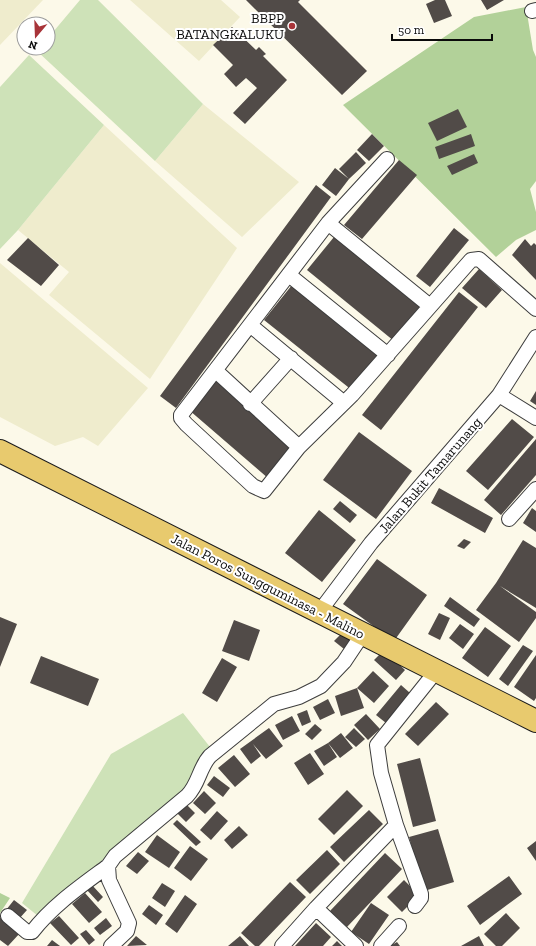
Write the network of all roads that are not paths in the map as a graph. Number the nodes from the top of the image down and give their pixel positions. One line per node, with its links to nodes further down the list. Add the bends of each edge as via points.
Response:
1 (387, 159): 2 (street)
2 (328, 223): 3 (street); 4 (street)
3 (289, 275): 6 (street); 8 (street)
4 (430, 306): 5 (street, via 468,263 476,259); 8 (street)
5 (536, 309)
6 (250, 325): 9 (street); 10 (street)
7 (536, 337): 11 (street, Jalan Bukit Tamarunang)
8 (388, 355): 12 (street)
9 (291, 358): 12 (street); 13 (street)
10 (216, 371): 13 (street); 15 (street, via 181,415 196,434 261,491 266,489)
11 (499, 395): 14 (street); 19 (street, Jalan Bukit Tamarunang, via 371,543)
12 (344, 403): 15 (street)
13 (250, 404): 15 (street)
14 (536, 418)
15 (299, 447)
16 (0, 451): 19 (main road, Jalan Poros Sungguminasa - Malino)
17 (534, 494): 18 (street)
18 (509, 519)
19 (320, 611): 20 (main road, Jalan Poros Sungguminasa - Malino)
20 (362, 635): 21 (main road, Jalan Poros Sungguminasa - Malino); 24 (street, via 344,662 321,686 299,697 274,704 210,756 204,762 196,785 187,796 124,848)
21 (437, 670): 22 (main road, Jalan Poros Sungguminasa - Malino); 23 (street, via 378,745 381,773)
22 (536, 721)
23 (396, 826): 25 (street, via 421,894); 26 (street)
24 (108, 866): 27 (street, via 71,893 32,932 27,932); 29 (street, via 109,880 129,923 127,931)
25 (415, 906)
26 (316, 908): 30 (street); 31 (street)
27 (8, 916)
28 (399, 926): 32 (street)
29 (111, 946)
30 (282, 946)
31 (356, 946)
32 (381, 946)

